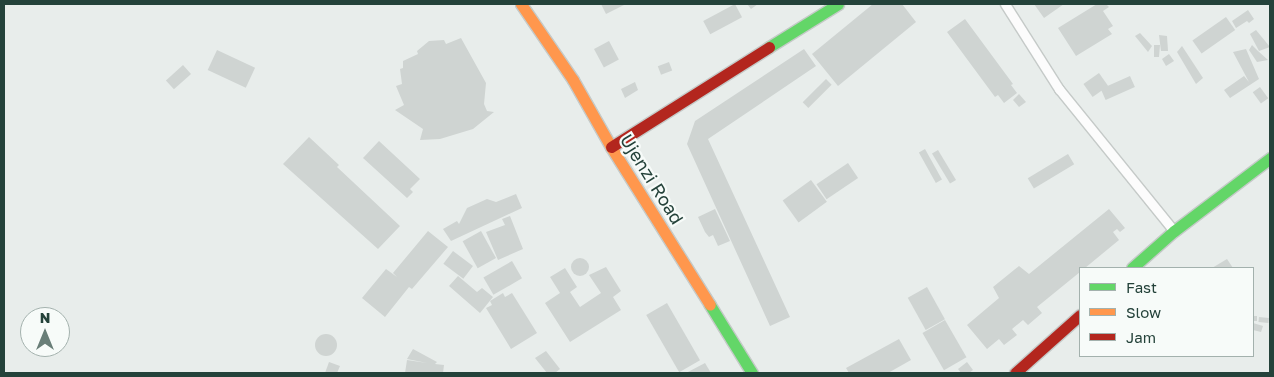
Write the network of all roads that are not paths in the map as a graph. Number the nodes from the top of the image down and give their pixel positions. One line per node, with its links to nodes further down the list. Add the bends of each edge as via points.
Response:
1 (521, 4): 4 (street, Ujenzi Road, via 573,80)
2 (838, 4): 4 (street)
3 (1005, 4): 6 (lane, via 1059,89)
4 (611, 147): 9 (street, Ujenzi Road)
5 (1270, 158): 6 (street)
6 (1174, 231): 7 (street)
7 (1133, 267)
8 (1079, 315): 10 (street)
9 (752, 373)
10 (1015, 373)

